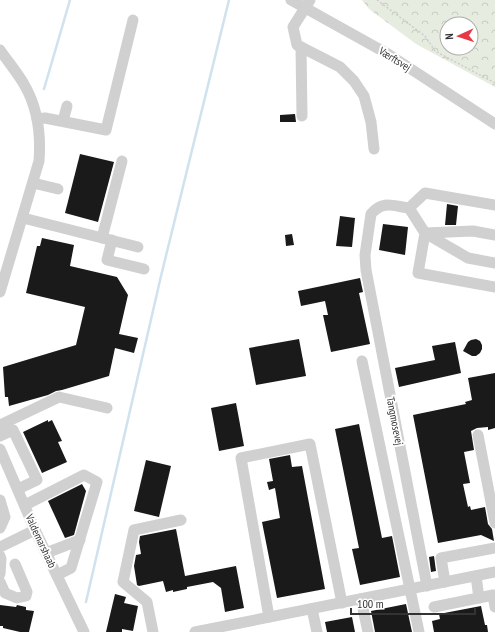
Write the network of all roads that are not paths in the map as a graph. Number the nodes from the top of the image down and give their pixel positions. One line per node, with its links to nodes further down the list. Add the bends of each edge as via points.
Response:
1 (291, 0): 2 (street, Værftsvej)
2 (308, 4): 4 (street, via 293,28 297,45); 10 (street, Værftsvej)
3 (133, 20): 9 (street, via 106,130)
4 (301, 47): 7 (street); 11 (street, via 340,67 354,81 364,96 371,122)
5 (0, 50): 8 (street, via 25,86)
6 (66, 106): 9 (street)
7 (302, 116)
8 (37, 119): 9 (street); 13 (street, via 41,141)
9 (63, 122)
10 (495, 124)
11 (374, 149)
12 (122, 161): 20 (street)
13 (33, 183): 14 (street); 17 (street)
14 (58, 189)
15 (495, 205): 16 (street, via 425,192)
16 (409, 208): 18 (street); 52 (street, Tangmosevej, via 383,204 375,209 371,214 365,255)
17 (23, 218): 20 (street); 23 (street)
18 (425, 233): 19 (street, via 473,231); 22 (street, via 468,258); 25 (street, via 418,273)
19 (495, 235)
20 (107, 239): 21 (street); 24 (street, via 107,260)
21 (138, 247)
22 (495, 263)
23 (4, 266): 26 (street)
24 (144, 269)
25 (495, 287)
26 (0, 292)
27 (362, 361): 53 (street, Tangmosevej)
28 (107, 408): 29 (street, via 59,397)
29 (0, 425)
30 (478, 435): 37 (street)
31 (0, 436): 33 (street, via 13,430 37,480)
32 (0, 449): 33 (street, Valdemarshaab)
33 (18, 490): 35 (street, Valdemarshaab)
34 (0, 500): 38 (street, via 5,517)
35 (24, 505): 39 (street, Valdemarshaab); 40 (street, via 84,475 97,482)
36 (181, 520): 63 (street, via 134,530 123,582 147,602)
37 (495, 523)
38 (0, 528)
39 (35, 530): 41 (street); 43 (street, Valdemarshaab)
40 (80, 540): 43 (street); 48 (street, via 71,568)
41 (0, 547)
42 (495, 548): 51 (street, via 441,558)
43 (46, 553): 48 (street, Valdemarshaab)
44 (0, 556): 47 (street)
45 (15, 564): 50 (street, via 27,592 26,596 17,598 5,593)
46 (495, 572): 49 (street)
47 (0, 574)
48 (57, 575): 62 (street, Valdemarshaab)
49 (476, 576): 51 (street); 54 (street)
50 (0, 582)
51 (445, 582): 52 (street)
52 (427, 586): 53 (street)
53 (411, 589): 55 (street); 67 (street, Tangmosevej)
54 (480, 598): 57 (street); 58 (street, via 493,595)
55 (361, 599): 56 (street); 66 (street)
56 (342, 603): 59 (street); 60 (street, via 310,444 241,458)
57 (434, 607)
58 (495, 608)
59 (312, 609): 60 (street); 65 (street)
60 (269, 617): 61 (street)
61 (233, 628): 64 (street)
62 (84, 632)
63 (153, 632)
64 (195, 632)
65 (317, 632)
66 (368, 632)
67 (419, 632)

